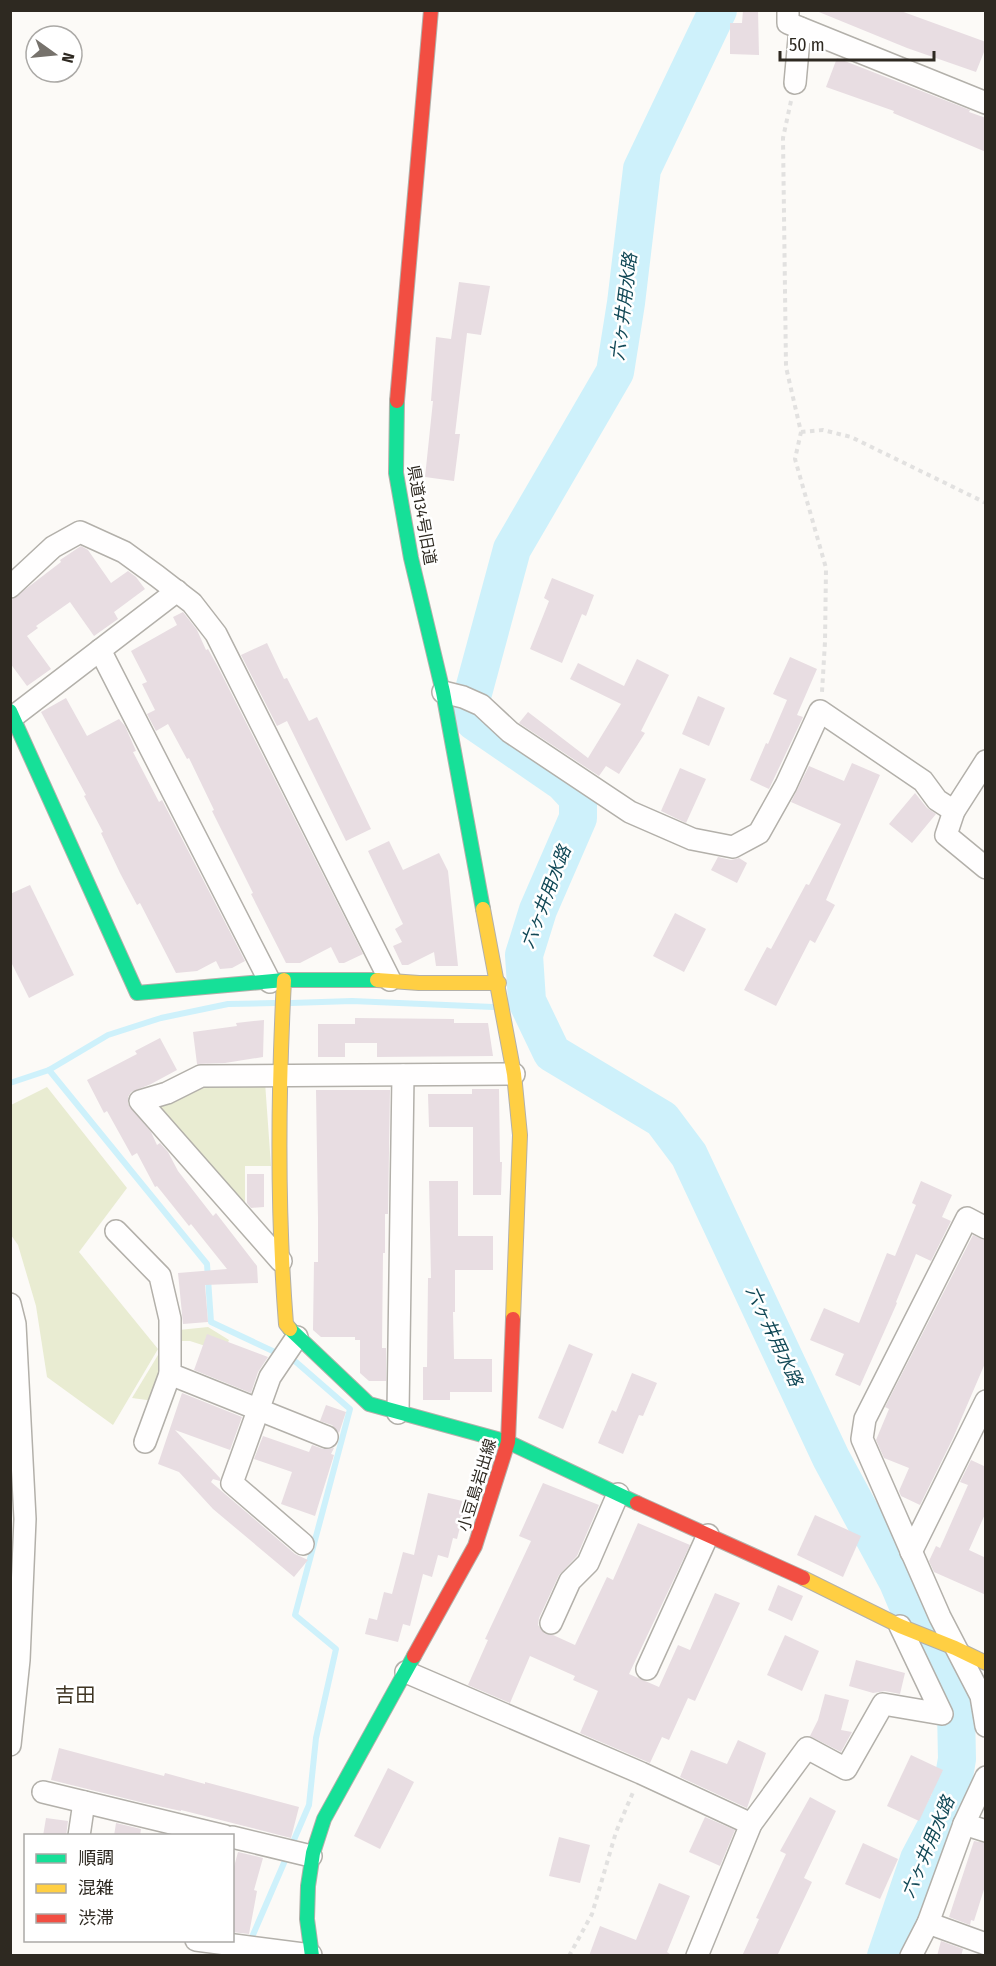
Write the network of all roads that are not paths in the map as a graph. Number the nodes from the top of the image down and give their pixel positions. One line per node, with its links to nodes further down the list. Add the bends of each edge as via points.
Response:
1 (430, 10): 8 (street, 県道134号旧道, via 396,417 396,473 411,558)
2 (794, 19): 3 (street); 4 (street)
3 (795, 83)
4 (986, 104)
5 (10, 587): 6 (street, via 53,547 80,532 124,552)
6 (177, 591): 7 (street); 13 (street, via 192,603 216,634)
7 (100, 650): 9 (street); 15 (street)
8 (462, 698): 11 (street, via 630,812 692,839 733,847 759,832 820,711 923,781 936,800); 14 (street, 県道134号旧道)
9 (12, 713): 15 (street, via 136,993)
10 (986, 761): 11 (street)
11 (954, 811): 12 (street, via 946,835)
12 (986, 868)
13 (390, 980): 14 (street); 15 (street)
14 (498, 983): 16 (street, 小豆島岩出線)
15 (279, 985): 18 (street)
16 (514, 1074): 17 (street); 30 (street, 小豆島岩出線, via 520,1135)
17 (403, 1075): 18 (street); 27 (street)
18 (279, 1076): 21 (street); 21 (street, via 201,1076 140,1101)
19 (986, 1228): 34 (street, via 967,1218 865,1419 862,1439)
20 (116, 1231): 24 (street, via 160,1276 170,1319)
21 (281, 1261): 23 (street)
22 (10, 1304): 42 (street, via 15,1324 25,1519 20,1660)
23 (288, 1350): 26 (street, via 270,1377); 27 (street, via 369,1404)
24 (170, 1374): 26 (street); 29 (street)
25 (986, 1401): 34 (street)
26 (258, 1410): 28 (street); 33 (street, via 232,1483)
27 (398, 1413): 30 (street)
28 (327, 1437)
29 (146, 1442)
30 (508, 1442): 31 (street); 40 (street, 小豆島岩出線, via 475,1546)
31 (618, 1494): 32 (street); 35 (street, via 588,1563 570,1581)
32 (708, 1535): 36 (street); 39 (street)
33 (303, 1544)
34 (911, 1551): 37 (street)
35 (551, 1623)
36 (900, 1626): 37 (street); 46 (street, via 942,1714 883,1704 846,1769 807,1748)
37 (955, 1648): 38 (street); 41 (street, via 981,1696)
38 (986, 1663)
39 (647, 1669)
40 (406, 1672): 46 (street); 52 (street, 小豆島岩出線)
41 (986, 1726)
42 (10, 1745)
43 (986, 1777): 47 (street)
44 (43, 1792): 45 (street)
45 (84, 1802): 49 (street); 50 (street)
46 (751, 1824): 58 (street)
47 (964, 1824): 48 (street); 53 (street)
48 (986, 1831)
49 (80, 1834)
50 (217, 1834)
51 (234, 1838): 52 (street)
52 (305, 1855): 57 (street, 小豆島岩出線)
53 (928, 1923): 55 (street); 59 (street)
54 (202, 1942): 56 (street)
55 (986, 1944)
56 (254, 1950): 57 (street)
57 (311, 1955)
58 (697, 1956)
59 (911, 1956)

